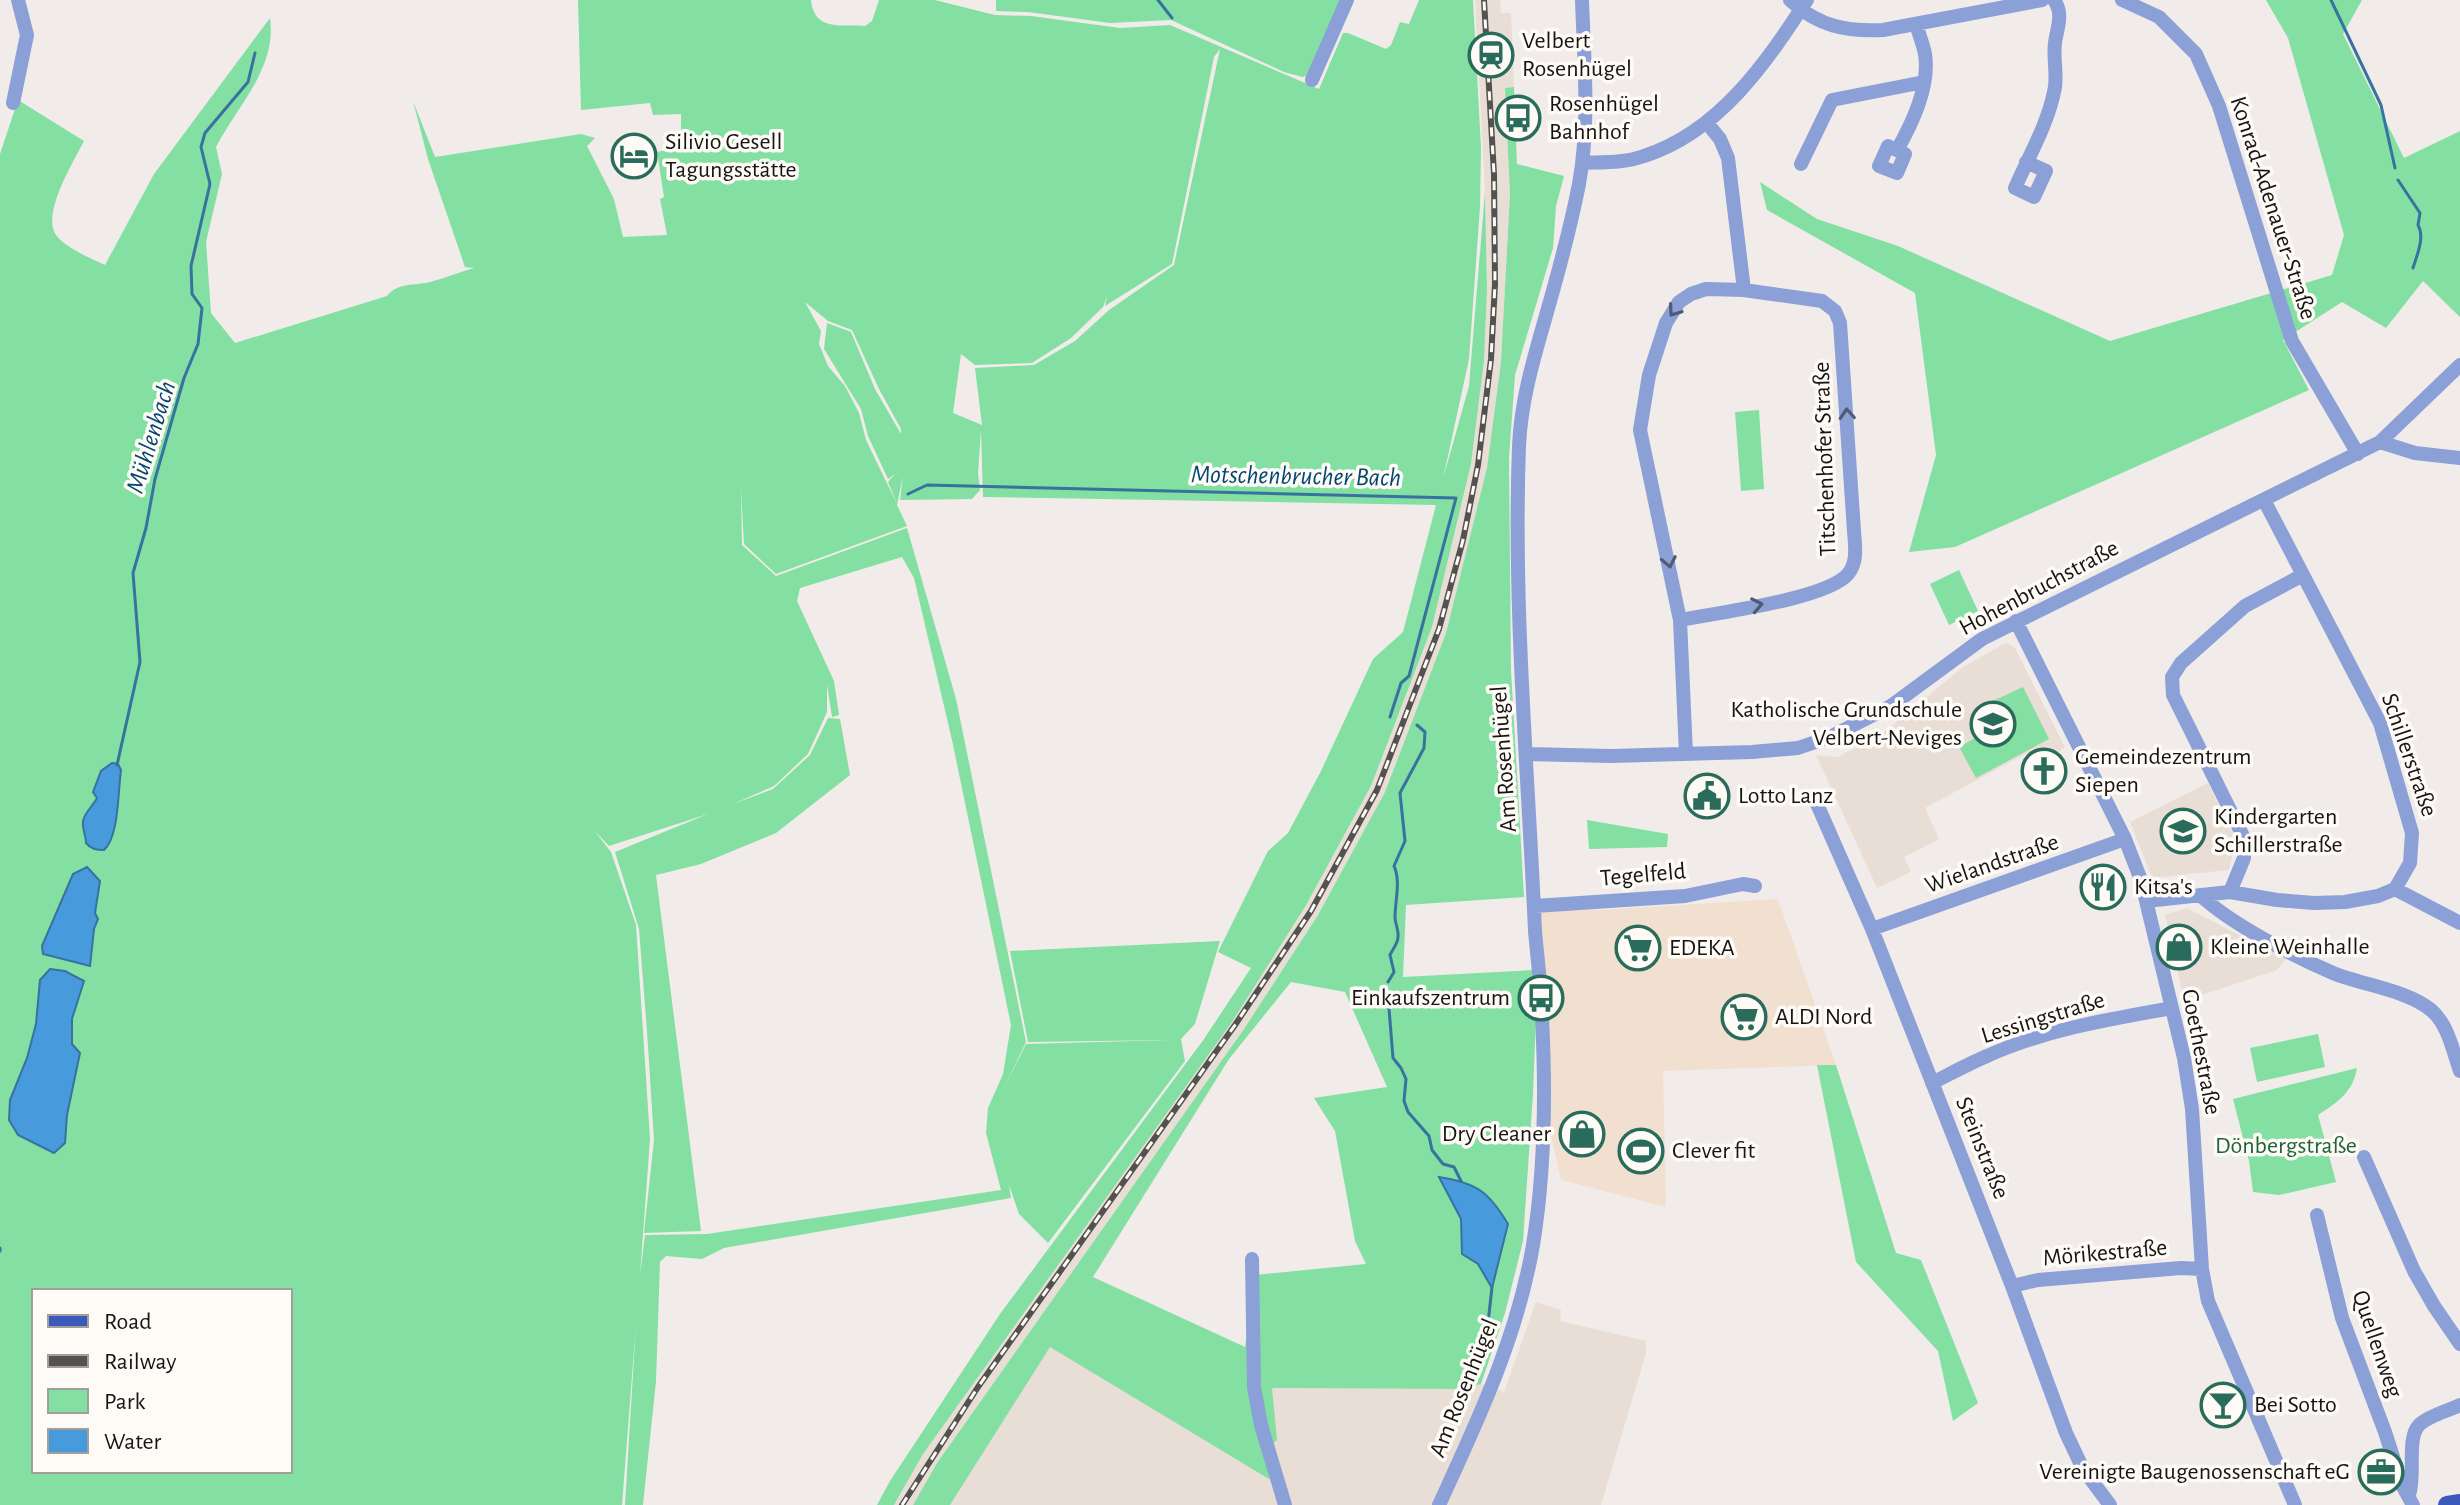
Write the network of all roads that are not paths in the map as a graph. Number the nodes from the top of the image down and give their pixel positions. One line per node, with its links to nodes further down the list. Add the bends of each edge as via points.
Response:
1 (18, 0): 11 (street, via 27,35)
2 (1347, 0): 9 (street)
3 (1582, 0): 15 (street, Am Rosenhügel)
4 (2042, 0): 8 (street)
5 (2054, 0): 14 (street, via 2060,18 2054,44 2055,86)
6 (2122, 0): 20 (street, Konrad-Adenauer-Straße, via 2159,17 2196,54 2219,106 2292,341)
7 (1799, 3): 8 (street, via 1818,21 1836,28 1860,31); 12 (street, via 1760,67)
8 (1916, 24): 10 (street, via 1925,56)
9 (1312, 80)
10 (1924, 82): 13 (street); 16 (street, via 1832,100)
11 (13, 103)
12 (1707, 123): 15 (street, via 1643,157); 17 (street, via 1728,158)
13 (1897, 150)
14 (2026, 162)
15 (1582, 163): 26 (street, Am Rosenhügel, via 1523,397 1518,508)
16 (1801, 164)
17 (1744, 290): 24 (street, Titschenhofer Straße, one-way to 24, via 1706,289 1679,302 1666,323 1649,375 1640,430); 24 (street, Titschenhofer Straße, one-way to 17, via 1829,587 1854,565 1840,323 1822,301)
18 (2460, 365): 19 (street, Hohenbruchstraße)
19 (2380, 442): 20 (street, Hohenbruchstraße); 21 (street)
20 (2358, 454): 22 (street, Hohenbruchstraße)
21 (2460, 458)
22 (2264, 500): 23 (street, Schillerstraße); 25 (street, Hohenbruchstraße)
23 (2301, 576): 31 (street, Schillerstraße, via 2380,723 2412,833 2410,863); 32 (street, via 2245,606 2172,677 2173,695 2244,838 2244,858)
24 (1680, 620): 27 (street, Titschenhofer Straße)
25 (2016, 621): 27 (street, Hohenbruchstraße, via 1845,732 1786,749); 29 (street, Goethestraße)
26 (1526, 754): 27 (street, Hohenbruchstraße); 35 (street, Am Rosenhügel)
27 (1686, 754)
28 (1817, 804): 37 (street, Steinstraße)
29 (2125, 839): 34 (street, Goethestraße); 37 (street, Wielandstraße)
30 (1755, 886): 35 (street, Tegelfeld)
31 (2395, 889): 32 (street, via 2356,900 2314,903); 36 (street)
32 (2230, 892): 33 (street)
33 (2200, 895): 34 (street); 39 (street, via 2212,907 2333,973 2433,1011)
34 (2146, 901): 38 (street, Goethestraße)
35 (1535, 906): 51 (street, Am Rosenhügel, via 1544,1081 1533,1246 1491,1392)
36 (2460, 923)
37 (1872, 929): 40 (street, Steinstraße)
38 (2172, 1008): 40 (street, Lessingstraße, via 2038,1038 1989,1054); 44 (street, Goethestraße, via 2192,1109)
39 (2460, 1071)
40 (1932, 1083): 45 (street, Steinstraße)
41 (2364, 1157): 46 (street, via 2414,1271)
42 (2317, 1215): 48 (street, Quellenweg, via 2342,1318)
43 (1252, 1259): 50 (street, via 1254,1387)
44 (2202, 1269): 45 (street, Mörikestraße); 53 (street, Goethestraße, via 2208,1301)
45 (2012, 1286): 52 (street, Steinstraße, via 2066,1433 2083,1469)
46 (2460, 1344)
47 (2460, 1405): 48 (street, via 2420,1423 2413,1436 2414,1481)
48 (2408, 1495)
49 (2460, 1503): 54 (main road)
50 (1285, 1505)
51 (1439, 1505)
52 (2110, 1505)
53 (2295, 1505)
54 (2447, 1505)

